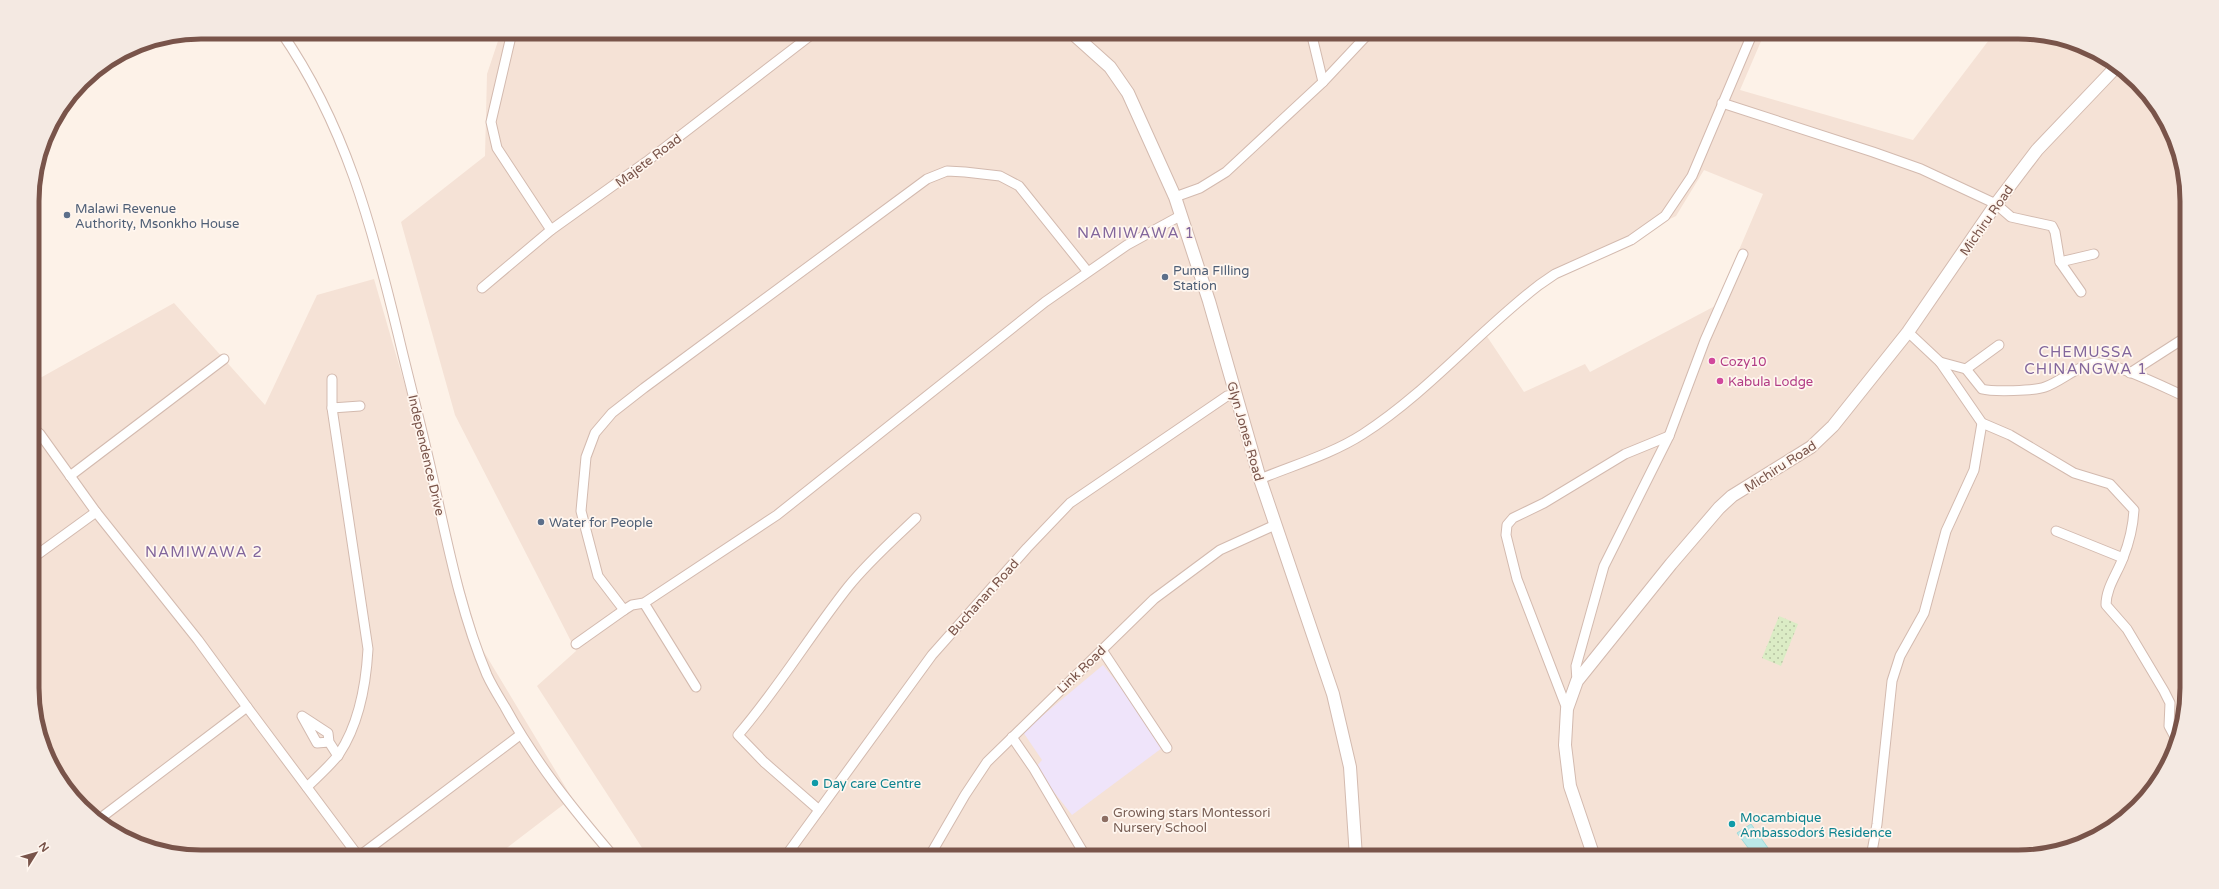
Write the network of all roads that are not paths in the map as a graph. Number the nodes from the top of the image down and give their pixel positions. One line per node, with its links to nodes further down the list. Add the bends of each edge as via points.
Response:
1 (286, 39): 53 (street, Independence Drive, via 302,62 334,124 369,221 468,618 488,676)
2 (510, 39): 14 (street, via 491,122 497,148)
3 (806, 39): 14 (street, Majete Road, via 646,162)
4 (1079, 39): 11 (street, Glyn Jones Road, via 1110,67 1128,93)
5 (1313, 39): 9 (street)
6 (1363, 39): 9 (street)
7 (1750, 39): 10 (street)
8 (2113, 70): 12 (street, Michiru Road, via 2037,150)
9 (1323, 82): 11 (street, via 1226,172 1200,188)
10 (1722, 103): 12 (street, via 1921,169); 37 (street, via 1692,176 1665,216 1631,240 1555,274 1539,285 1391,416 1328,452)
11 (1175, 197): 13 (street, Glyn Jones Road)
12 (1996, 204): 17 (street, via 2011,217 2052,226 2056,232); 21 (street, Michiru Road)
13 (1180, 216): 18 (street, via 1127,245); 29 (street, Glyn Jones Road, via 1209,301)
14 (552, 230): 19 (street, Majete Road)
15 (1743, 254): 35 (street, via 1705,340)
16 (2094, 254): 17 (street)
17 (2060, 262): 20 (street)
18 (1088, 272): 44 (street, via 1045,302 777,515); 45 (street, via 1019,186 1000,176 965,172 947,171 927,179 639,392 612,413 595,433 586,457 581,511 598,576)
19 (482, 288)
20 (2081, 292)
21 (1908, 332): 25 (street); 48 (street, Michiru Road, via 1820,439 1781,467 1732,496 1719,508)
22 (2180, 341): 27 (street)
23 (2000, 344): 26 (street)
24 (224, 359): 36 (street)
25 (1940, 362): 26 (street); 33 (street)
26 (1966, 369): 27 (street, via 1977,385 1986,390 2046,387 2080,369 2100,363)
27 (2130, 373): 30 (street)
28 (332, 379): 32 (street)
29 (1236, 394): 37 (street, Glyn Jones Road); 59 (street, Buchanan Road, via 1227,396 1070,503 932,655)
30 (2180, 394)
31 (360, 406): 32 (street)
32 (332, 408): 57 (street, via 368,649 366,684 348,739)
33 (1982, 424): 43 (street, via 2010,435 2074,473 2110,484 2119,492 2134,510 2132,528); 70 (street, via 1974,470 1946,530 1924,613 1900,656 1892,681)
34 (39, 433): 36 (street)
35 (1669, 436): 48 (street, via 1604,566 1576,666); 51 (street, via 1619,457 1544,503 1513,518 1507,525 1506,535 1517,579)
36 (70, 476): 38 (street)
37 (1260, 479): 40 (street, Glyn Jones Road)
38 (96, 512): 42 (street); 50 (street, via 198,640)
39 (916, 518): 59 (street, via 849,585 758,712 738,735 764,762)
40 (1275, 525): 47 (street, Link Road, via 1220,550 1191,570 1154,599); 68 (street, Glyn Jones Road, via 1336,707 1350,767)
41 (2056, 531): 43 (street)
42 (39, 553)
43 (2123, 558): 52 (street, via 2106,596 2106,605 2127,629 2164,691 2170,703 2169,726)
44 (644, 603): 45 (street, via 632,605); 49 (street)
45 (624, 610): 46 (street)
46 (576, 644)
47 (1102, 650): 54 (street, Link Road); 56 (street)
48 (1577, 681): 51 (street, Michiru Road)
49 (696, 687)
50 (247, 707): 58 (street); 60 (street)
51 (1568, 709): 69 (street, Michiru Road, via 1565,745 1570,786)
52 (2173, 733)
53 (520, 735): 61 (street); 64 (street, Independence Drive, via 568,804)
54 (1012, 737): 66 (street, Link Road, via 987,762); 67 (street, via 1034,768)
55 (329, 742): 57 (street)
56 (1167, 748)
57 (338, 756): 58 (street)
58 (307, 788): 62 (street)
59 (819, 810): 65 (street, Buchanan Road)
60 (103, 816)
61 (371, 848): 63 (street)
62 (354, 850)
63 (368, 850)
64 (608, 850)
65 (790, 850)
66 (933, 850)
67 (1082, 850)
68 (1356, 850)
69 (1592, 850)
70 (1872, 850)

